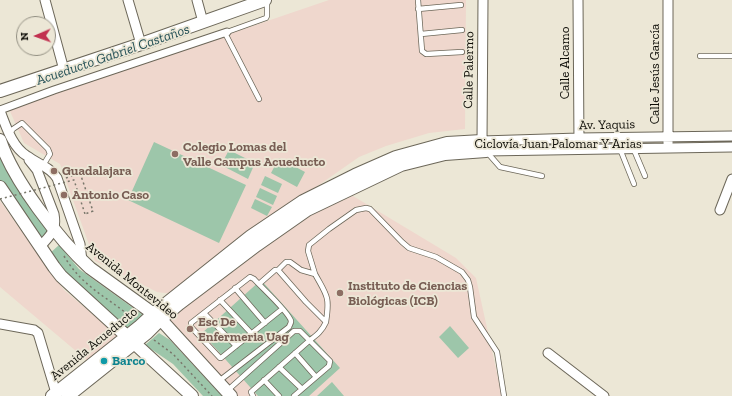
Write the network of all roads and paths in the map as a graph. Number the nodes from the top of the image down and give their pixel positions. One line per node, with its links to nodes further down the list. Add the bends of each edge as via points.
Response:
1 (45, 0): 19 (street)
2 (128, 0): 15 (street)
3 (197, 0): 11 (street)
4 (266, 0): 11 (street); 13 (lane, via 266,18)
5 (418, 0): 10 (lane)
6 (483, 0): 27 (street, Calle Palermo)
7 (578, 0): 25 (street, Calle Alcamo)
8 (668, 0): 24 (street, Calle Jesús García)
9 (461, 5): 10 (lane)
10 (418, 9): 14 (lane)
11 (202, 22): 15 (street)
12 (462, 30): 14 (lane)
13 (227, 32): 21 (lane, via 227,39); 22 (street)
14 (420, 34): 16 (lane, via 422,50 426,54)
15 (141, 44): 19 (street)
16 (462, 52)
17 (700, 56): 18 (lane)
18 (732, 56)
19 (64, 70): 20 (street)
20 (0, 91)
21 (258, 99)
22 (0, 110): 26 (street)
23 (732, 136): 24 (street, Av. Yaquis)
24 (668, 137): 25 (street, Av. Yaquis); 29 (street, Calle Jesús García)
25 (579, 138): 27 (street, Av. Yaquis); 30 (street, Calle Alcamo)
26 (3, 140): 33 (street, via 19,149); 33 (lane, via 23,123 50,154); 43 (street, Avenida Montevideo, via 8,159 17,176)
27 (484, 146): 30 (street, Av. Yaquis); 34 (lane, via 500,167); 53 (street, Avenida Acueducto, via 447,143 396,157 355,175 251,236)
28 (732, 147): 29 (street, Av. Yaquis)
29 (668, 148): 32 (street, Av. Yaquis)
30 (579, 149): 31 (street, Av. Yaquis)
31 (620, 149): 32 (street, Av. Yaquis); 38 (lane)
32 (634, 150): 35 (lane)
33 (40, 168): 37 (street, via 54,173); 43 (street, via 54,214)
34 (542, 176)
35 (645, 176)
36 (732, 179): 40 (street)
37 (58, 181): 41 (path, bridge, via 80,173 93,211 85,214 74,180); 45 (street, via 80,244)
38 (634, 184)
39 (0, 187): 44 (street)
40 (729, 194): 42 (street)
41 (0, 199)
42 (720, 210)
43 (55, 230): 44 (street); 45 (street, Avenida Montevideo)
44 (40, 247): 60 (street, via 65,280)
45 (82, 261): 53 (street, Avenida Montevideo)
46 (278, 270): 47 (lane, via 286,262 290,262 301,270); 48 (lane); 54 (lane)
47 (315, 274): 54 (lane, via 328,298); 75 (lane, via 308,251 309,245 356,210 370,209 409,248 436,257 462,272 468,280 474,317 497,352)
48 (259, 284): 49 (lane, via 250,277); 51 (lane)
49 (235, 288): 50 (lane); 55 (lane)
50 (220, 300): 52 (lane); 59 (lane)
51 (282, 309): 55 (lane); 57 (lane, via 290,319)
52 (204, 313): 62 (lane); 62 (lane, via 191,323 191,327 220,358)
53 (157, 317): 60 (street, Avenida Acueducto); 69 (street, Avenida Montevideo)
54 (326, 322): 61 (lane, via 320,332)
55 (265, 323): 59 (lane)
56 (0, 324): 70 (street, via 38,333)
57 (289, 327): 58 (lane); 69 (lane)
58 (294, 331): 61 (lane, via 300,330); 69 (lane)
59 (252, 334): 62 (lane)
60 (130, 340): 70 (street, Avenida Acueducto); 71 (street)
61 (310, 340): 63 (lane); 66 (lane, via 330,363)
62 (236, 346)
63 (295, 353): 65 (lane); 66 (lane)
64 (548, 353): 76 (street)
65 (279, 367): 67 (lane); 68 (lane)
66 (316, 377): 68 (lane)
67 (264, 380): 72 (lane, via 251,392); 73 (lane)
68 (302, 389): 74 (lane)
69 (225, 390)
70 (58, 395)
71 (192, 396)
72 (253, 396)
73 (279, 396)
74 (294, 396)
75 (504, 396)
76 (604, 396)

